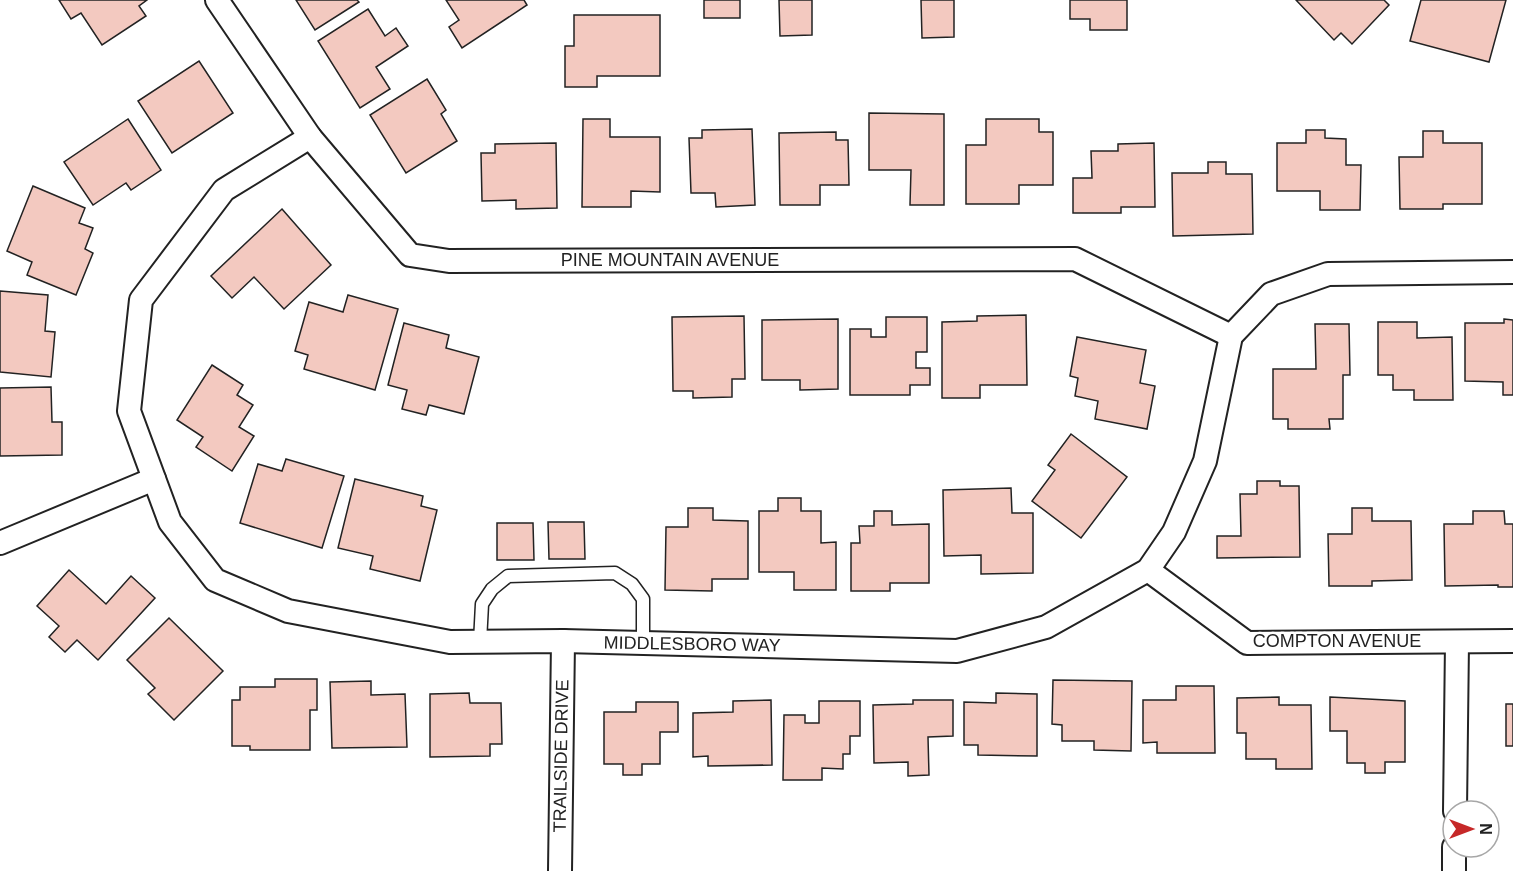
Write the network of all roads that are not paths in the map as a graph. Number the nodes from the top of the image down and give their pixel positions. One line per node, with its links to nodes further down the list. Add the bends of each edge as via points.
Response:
1 (217, 0): 2 (street, PINE MOUNTAIN AVENUE)
2 (310, 137): 4 (street, PINE MOUNTAIN AVENUE, via 410,255 449,261 1075,259); 5 (street, MIDDLESBORO WAY, via 224,190 141,300 129,411)
3 (1513, 272): 4 (street, via 1328,274 1271,294)
4 (1232, 336): 7 (street, MIDDLESBORO WAY, via 1205,461 1174,532)
5 (154, 478): 6 (street); 10 (street, MIDDLESBORO WAY, via 170,522 215,580 288,611 450,642)
6 (0, 543)
7 (1148, 570): 11 (street, COMPTON AVENUE, via 1247,643); 12 (street, MIDDLESBORO WAY, via 1046,627 957,651)
8 (563, 641): 10 (street, MIDDLESBORO WAY); 12 (street, MIDDLESBORO WAY); 14 (street, TRAILSIDE DRIVE)
9 (1513, 641): 11 (street, COMPTON AVENUE)
10 (480, 642): 12 (lane, via 482,604 508,576 615,573 632,584 643,599)
11 (1457, 642): 13 (street)
12 (643, 643)
13 (1455, 799)
14 (560, 871)

